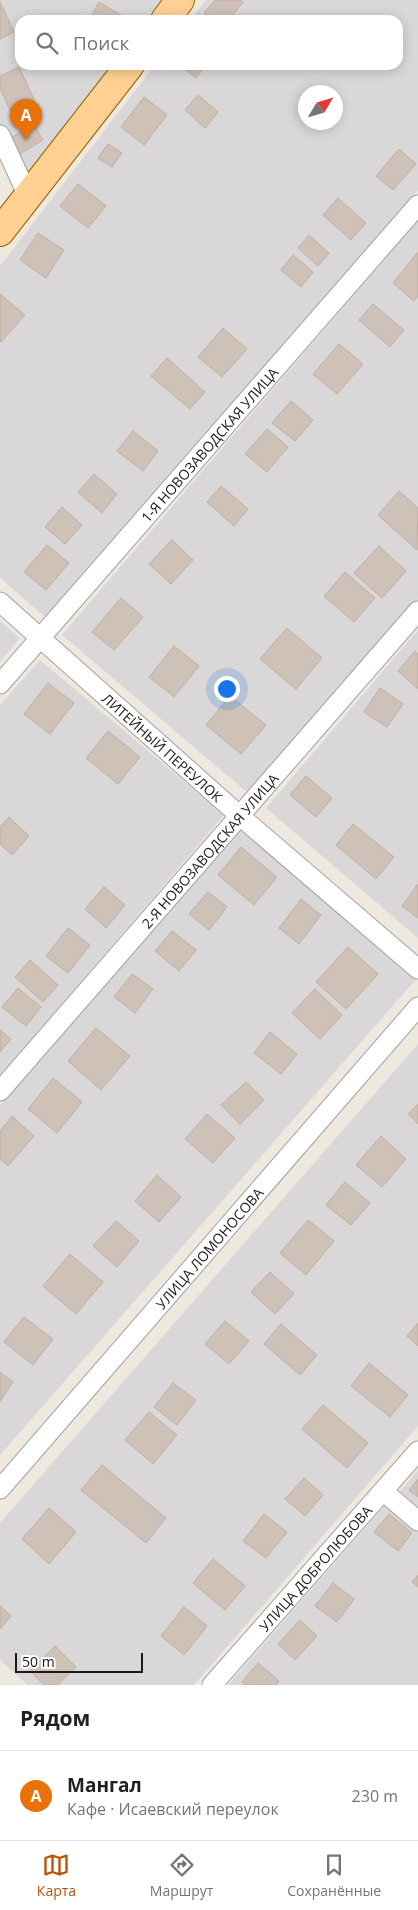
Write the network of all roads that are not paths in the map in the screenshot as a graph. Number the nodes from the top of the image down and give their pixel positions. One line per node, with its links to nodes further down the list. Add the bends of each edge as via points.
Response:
1 (180, 0): 2 (main road)
2 (169, 15)
3 (126, 70): 5 (main road)
4 (0, 135): 5 (street)
5 (28, 196): 7 (main road)
6 (418, 205): 10 (street, 1-Я НОВОЗАВОДСКАЯ УЛИЦА)
7 (0, 232)
8 (0, 602): 10 (street, ЛИТЕЙНЫЙ ПЕРЕУЛОК)
9 (418, 611): 12 (street, 2-Я НОВОЗАВОДСКАЯ УЛИЦА)
10 (40, 638): 11 (street, 1-Я НОВОЗАВОДСКАЯ УЛИЦА); 12 (street, ЛИТЕЙНЫЙ ПЕРЕУЛОК)
11 (0, 684)
12 (240, 816): 13 (street, ЛИТЕЙНЫЙ ПЕРЕУЛОК); 15 (street, 2-Я НОВОЗАВОДСКАЯ УЛИЦА)
13 (418, 969)
14 (418, 1007): 17 (street, УЛИЦА ЛОМОНОСОВА)
15 (0, 1091)
16 (418, 1450): 18 (street, УЛИЦА ДОБРОЛЮБОВА)
17 (0, 1489)
18 (384, 1491): 19 (street); 20 (street, УЛИЦА ДОБРОЛЮБОВА)
19 (418, 1521)
20 (212, 1685)

